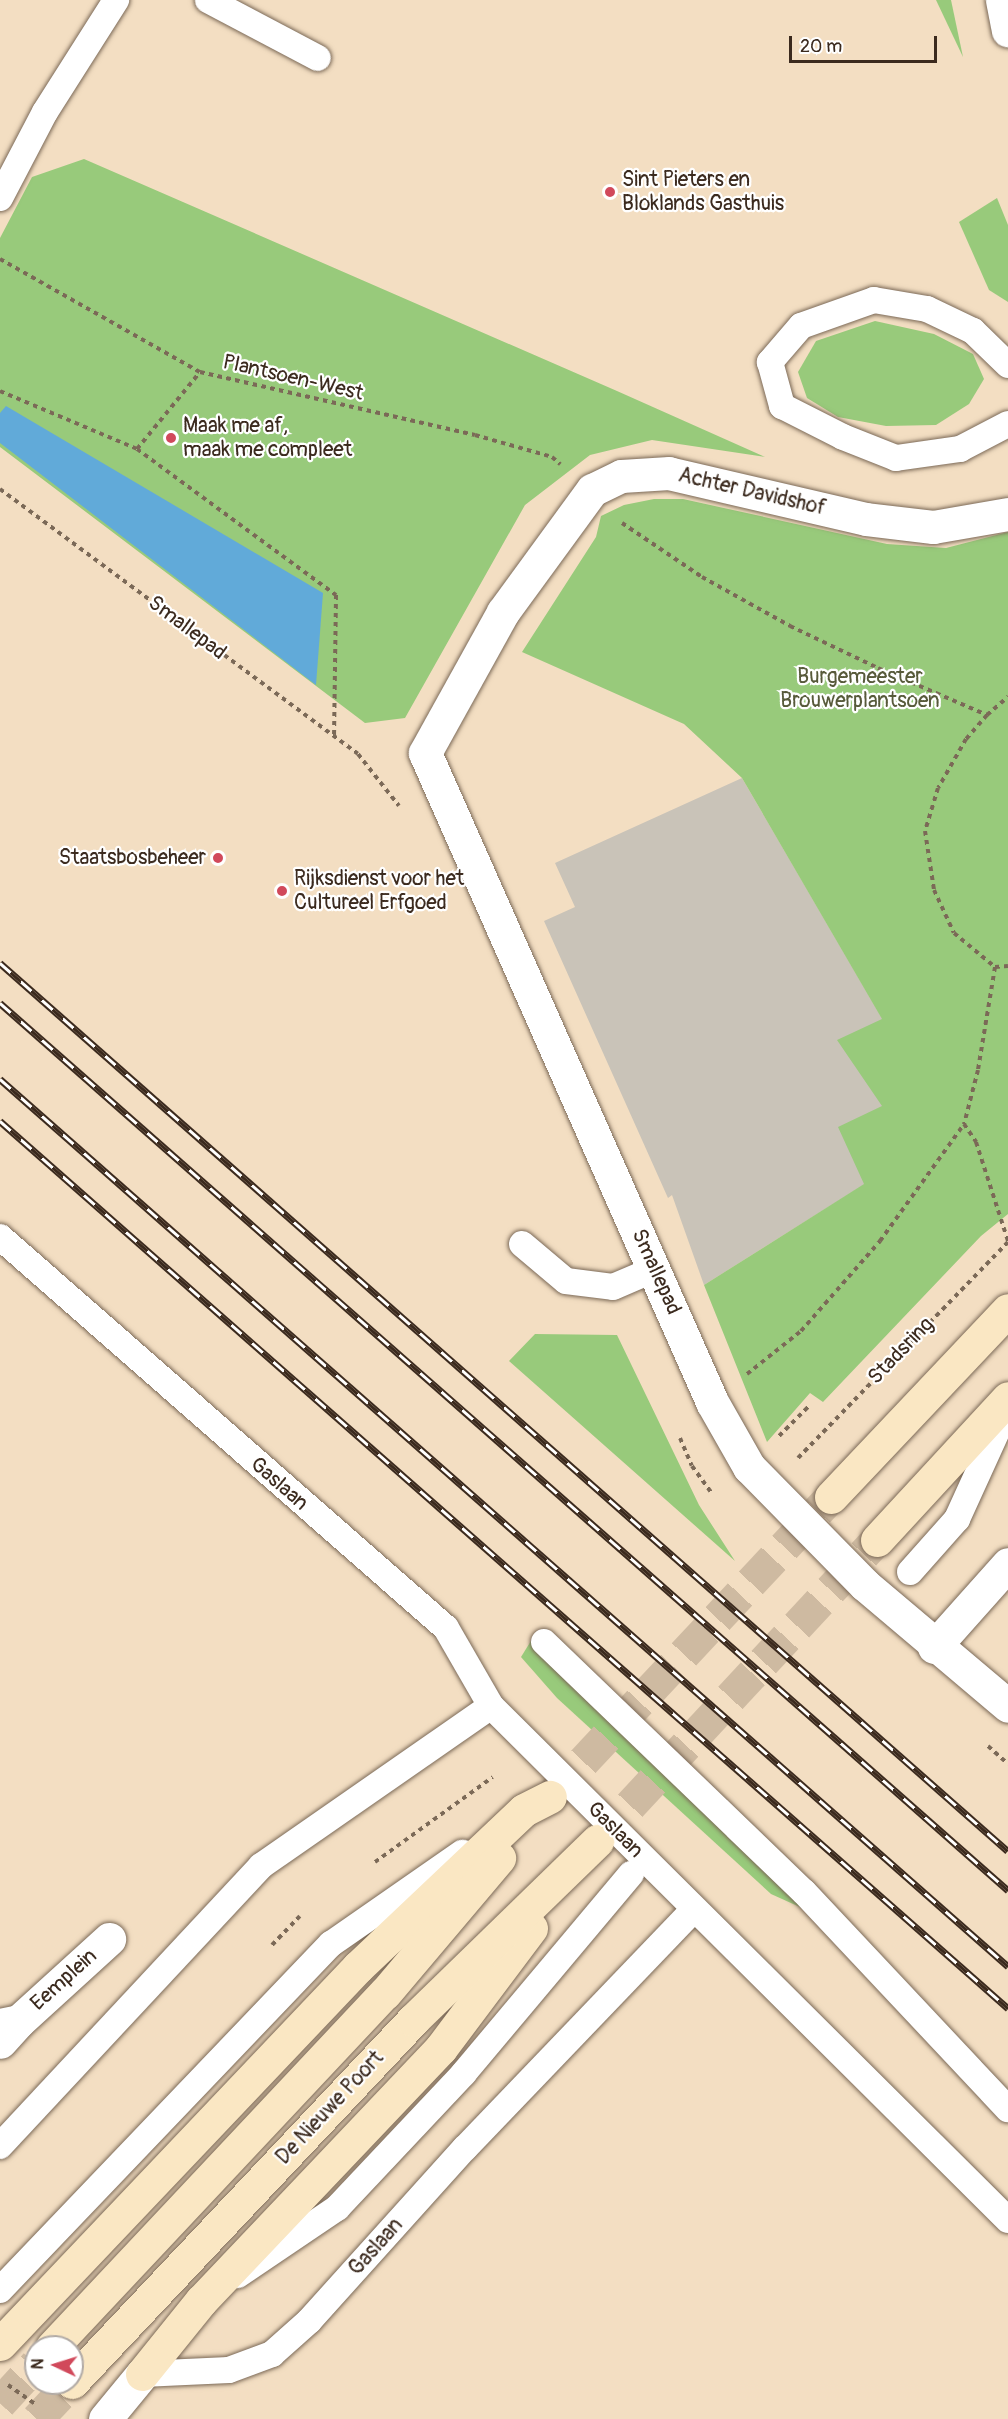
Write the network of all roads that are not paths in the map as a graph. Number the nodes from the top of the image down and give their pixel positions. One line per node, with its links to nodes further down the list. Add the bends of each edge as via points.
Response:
1 (116, 0): 6 (lane, via 45,112)
2 (208, 0): 5 (lane)
3 (1002, 0): 4 (street)
4 (1008, 30)
5 (318, 58)
6 (0, 198)
7 (1008, 365): 8 (lane, via 973,331 927,309 874,300 801,326 770,362 782,406 843,438 896,458 960,449)
8 (1008, 423)
9 (1008, 514): 10 (street, Achter Davidshof, via 933,527 866,519 669,472 621,476 592,490 503,612)
10 (425, 753): 13 (street, Smallepad)
11 (0, 1237): 23 (lane, Gaslaan, via 446,1628)
12 (522, 1244): 13 (lane, via 566,1281 613,1287)
13 (655, 1269): 22 (street, Smallepad, via 712,1402 749,1467 865,1585)
14 (1008, 1310): 17 (main road)
15 (1008, 1398): 18 (main road)
16 (1008, 1407): 20 (lane, via 957,1519)
17 (831, 1497)
18 (877, 1540)
19 (1008, 1564): 22 (street)
20 (910, 1572)
21 (544, 1641): 30 (lane, via 804,1892)
22 (934, 1647): 24 (street, Smallepad)
23 (491, 1706): 27 (lane, Gaslaan); 31 (lane, via 261,1866)
24 (1008, 1706)
25 (537, 1803): 33 (lane, via 332,1944); 35 (main road, De Nieuwe Poort, via 385,1993); 36 (main road, via 358,1967)
26 (631, 1874): 34 (lane, via 464,2073 337,2208)
27 (694, 1909): 32 (lane); 38 (lane, Gaslaan, via 465,2148 309,2321 272,2354 229,2370)
28 (109, 1939): 29 (street, Eemplein)
29 (6, 2029)
30 (1008, 2109)
31 (0, 2145)
32 (1008, 2220)
33 (0, 2290)
34 (201, 2301): 37 (main road, De Nieuwe Poort, via 441,2048 597,1841 413,2020); 38 (main road)
35 (63, 2335)
36 (0, 2344)
37 (84, 2369)
38 (142, 2374): 39 (street)
39 (105, 2419)

